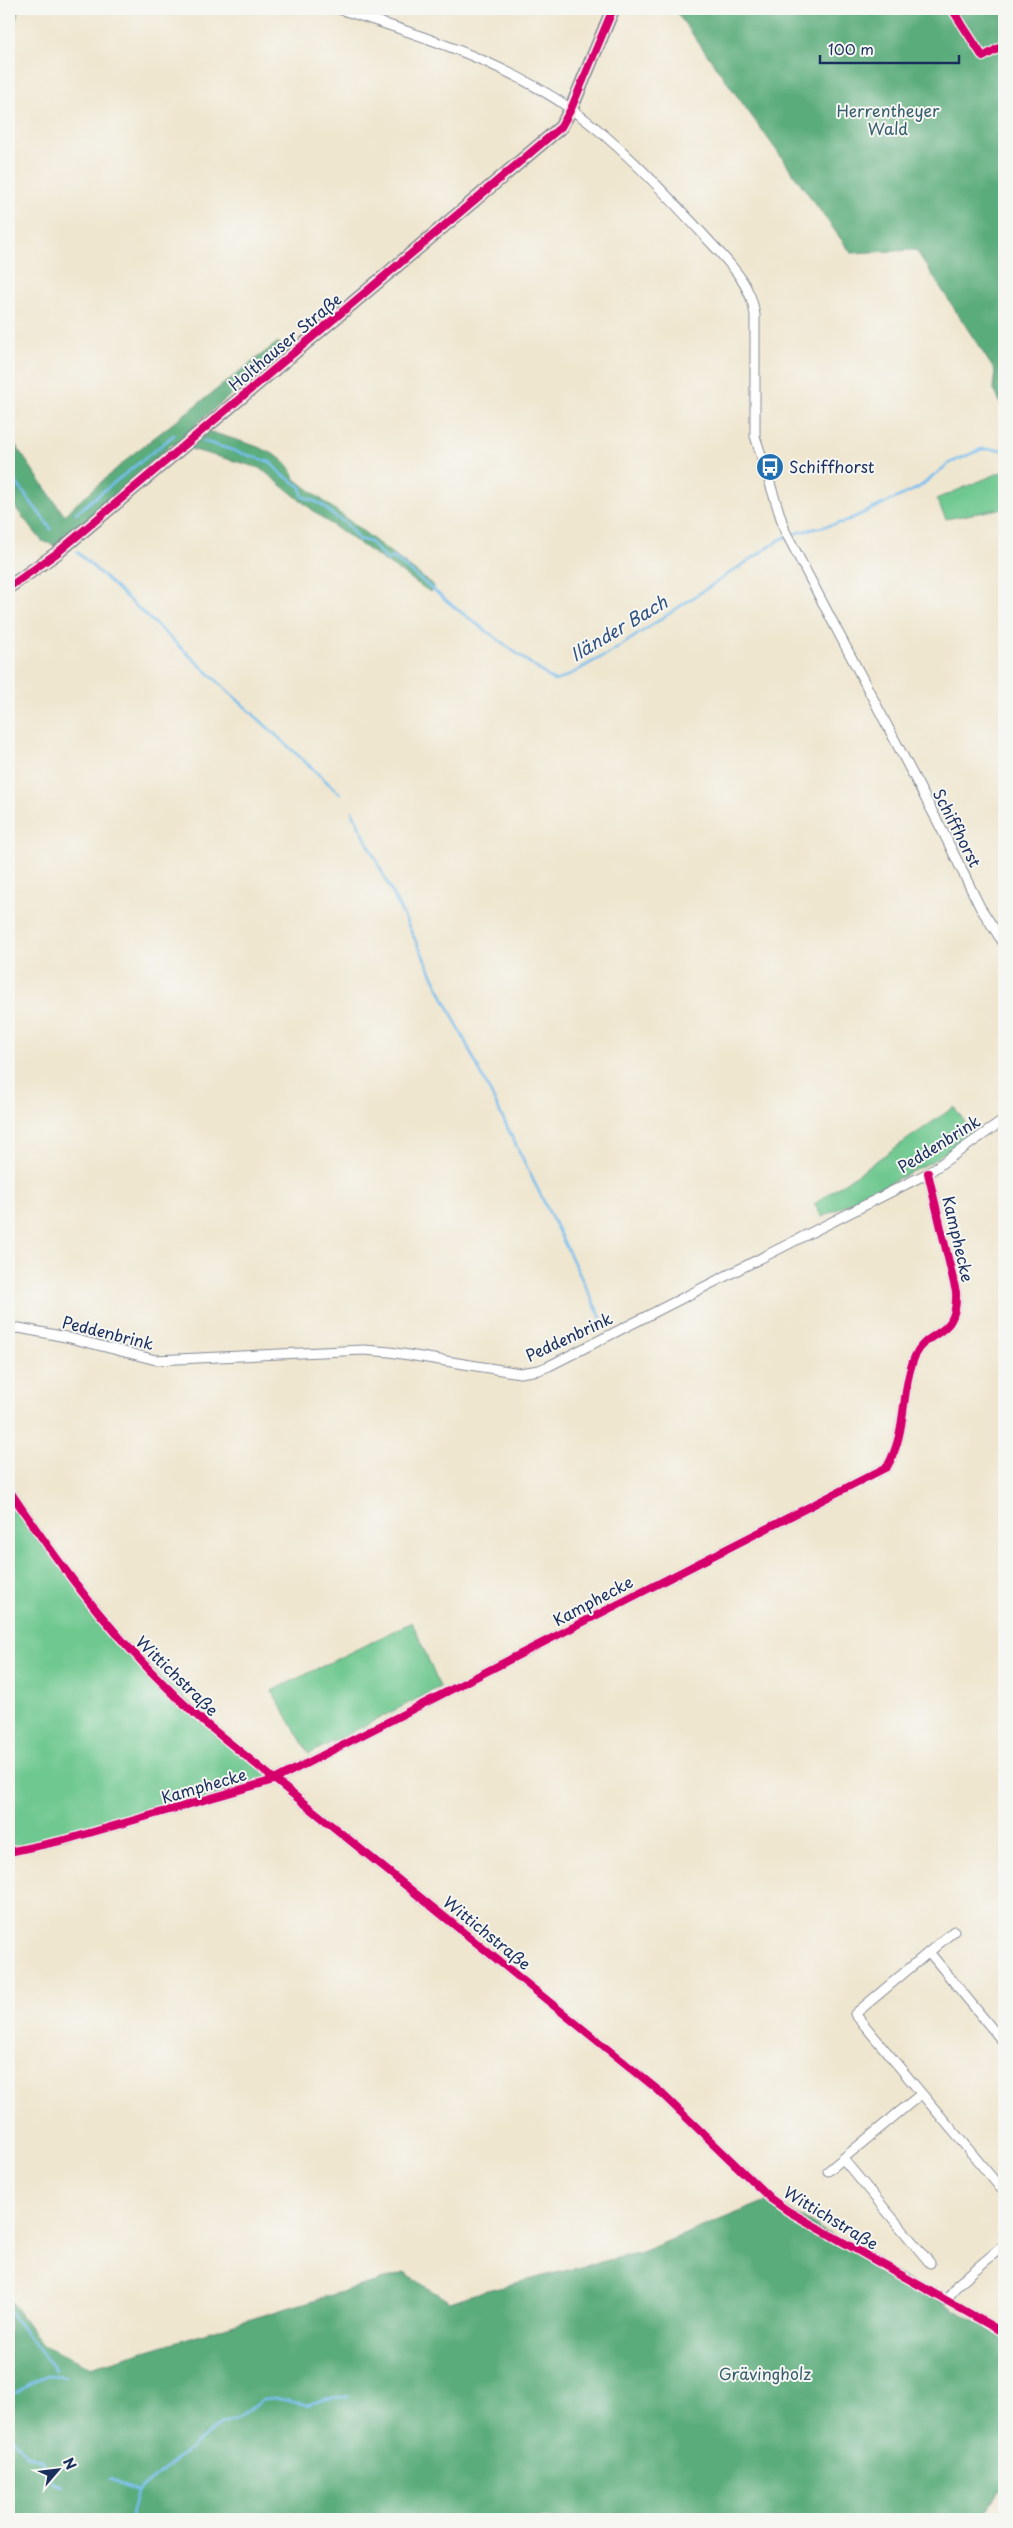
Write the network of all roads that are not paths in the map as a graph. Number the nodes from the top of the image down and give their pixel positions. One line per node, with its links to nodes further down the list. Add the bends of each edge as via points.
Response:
1 (339, 9): 3 (street, Schiffhorst, via 484,61 531,84)
2 (613, 9): 3 (street, Holthauser Straße)
3 (571, 109): 4 (street, Holthauser Straße, via 560,127 518,163 64,547); 5 (street, Schiffhorst, via 639,167 748,288 755,315 755,436 785,531 980,907)
4 (9, 587)
5 (1004, 944)
6 (1004, 1120): 7 (street, Peddenbrink)
7 (928, 1173): 8 (street, Peddenbrink, via 549,1366 529,1373 364,1350 156,1360 66,1337); 10 (street, Kamphecke, via 957,1305 946,1328 923,1345 914,1357 899,1438 887,1467)
8 (9, 1329)
9 (9, 1490): 10 (street, Wittichstraße, via 62,1568 119,1638 183,1704)
10 (274, 1780): 11 (street, Kamphecke, via 65,1840); 21 (street, Wittichstraße, via 658,2090 771,2199)
11 (9, 1852)
12 (954, 1931): 13 (street)
13 (929, 1952): 14 (street); 15 (street, via 855,2014)
14 (1004, 2043)
15 (921, 2094): 16 (street); 18 (street)
16 (843, 2159): 17 (street); 20 (street)
17 (828, 2171)
18 (1004, 2192)
19 (1004, 2245): 21 (street, via 957,2285)
20 (930, 2263)
21 (946, 2301): 22 (street, Wittichstraße)
22 (1004, 2333)

